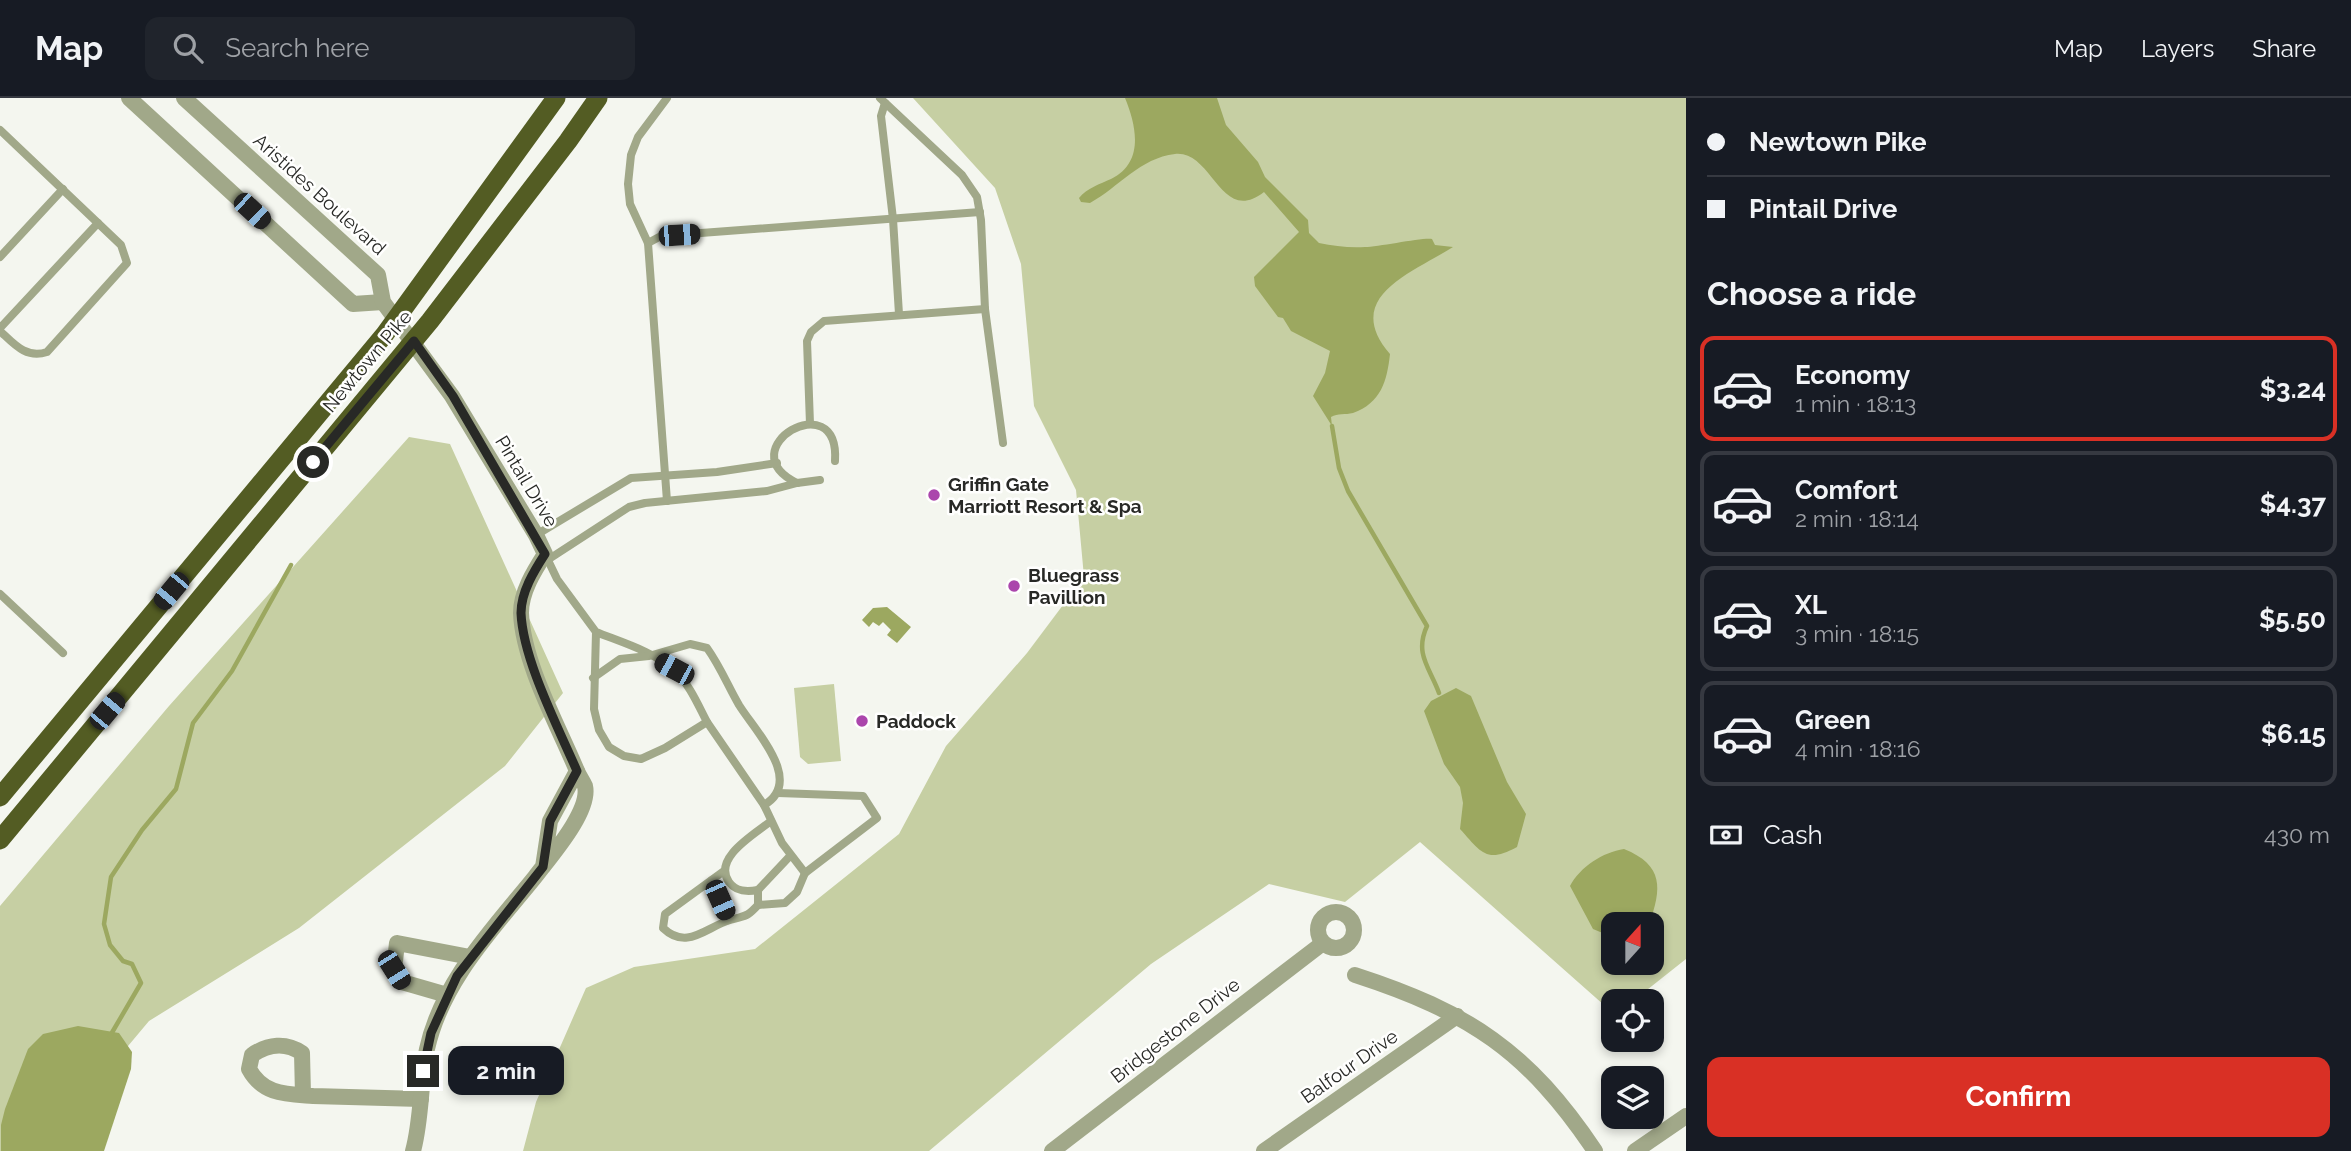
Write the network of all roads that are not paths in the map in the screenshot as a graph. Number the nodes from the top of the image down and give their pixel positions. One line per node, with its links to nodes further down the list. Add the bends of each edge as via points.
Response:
1 (129, 98): 14 (street, via 353,304)
2 (184, 98): 14 (street, Aristides Boulevard, via 378,275)
3 (556, 98): 17 (highway, Newtown Pike)
4 (598, 98): 19 (highway, Newtown Pike)
5 (667, 98): 12 (lane, via 645,125 631,155 630,204)
6 (883, 100): 9 (lane, via 961,174 977,197); 10 (lane)
7 (0, 130): 8 (lane)
8 (62, 189): 11 (lane); 13 (lane)
9 (980, 212): 10 (lane); 15 (lane)
10 (893, 219): 12 (lane, via 661,236); 16 (lane)
11 (98, 223): 18 (lane); 18 (lane, via 121,245 127,262 124,269 47,352 22,351)
12 (648, 243): 24 (lane)
13 (0, 257)
14 (383, 302): 17 (street, Pintail Drive)
15 (985, 309): 16 (lane); 21 (lane)
16 (899, 314): 20 (lane, via 824,321 811,332 807,341)
17 (397, 319): 19 (street, Pintail Drive); 38 (highway, Newtown Pike)
18 (0, 329)
19 (414, 341): 28 (street, Pintail Drive, via 453,396); 41 (highway, Newtown Pike)
20 (810, 424): 22 (lane, via 828,434); 23 (lane, via 783,434 777,443)
21 (1003, 443)
22 (835, 461)
23 (777, 463): 24 (lane); 26 (lane, via 781,472)
24 (666, 475): 27 (lane); 28 (lane, via 631,478)
25 (820, 480): 26 (lane)
26 (797, 483): 27 (lane, via 767,491)
27 (667, 501): 29 (lane, via 629,508)
28 (536, 535): 29 (street, Pintail Drive)
29 (547, 556): 31 (lane, via 557,579); 36 (street, Pintail Drive, via 530,577 521,611 528,651)
30 (0, 594): 32 (lane)
31 (596, 632): 33 (lane); 34 (lane)
32 (63, 653)
33 (649, 656): 34 (lane, via 620,659); 35 (lane, via 674,669); 37 (lane, via 690,644 707,648 773,752)
34 (593, 678): 35 (lane, via 599,730 610,747 624,756 641,759)
35 (708, 722): 39 (lane)
36 (577, 771): 43 (street, via 550,821); 43 (street, Pintail Drive, via 585,787 581,808)
37 (778, 793): 39 (lane); 45 (lane, via 863,796 877,818)
38 (0, 797)
39 (764, 805): 40 (lane)
40 (771, 821): 42 (lane); 44 (lane, via 732,853)
41 (0, 840)
42 (790, 856): 45 (lane); 47 (lane)
43 (543, 867): 51 (street, Pintail Drive)
44 (724, 871): 46 (lane); 47 (lane, via 732,886 745,892)
45 (805, 873): 48 (lane, via 797,892 785,904)
46 (712, 880): 49 (lane); 49 (lane, via 665,914 663,928 691,939)
47 (758, 890): 48 (lane)
48 (758, 905): 49 (lane, via 746,917)
49 (729, 920)
50 (1323, 943): 59 (street, Bridgestone Drive)
51 (470, 957): 53 (street, Pintail Drive); 53 (street, via 397,943 394,970 402,982)
52 (1355, 975): 54 (street)
53 (447, 995): 56 (street, Pintail Drive, via 427,1049)
54 (1457, 1016): 60 (street, Balfour Drive); 61 (street, via 1495,1038 1525,1063)
55 (303, 1095): 56 (street)
56 (421, 1099): 58 (street, Pintail Drive)
57 (1686, 1116): 62 (street)
58 (413, 1151)
59 (1052, 1151)
60 (1264, 1151)
61 (1595, 1151)
62 (1635, 1151)

